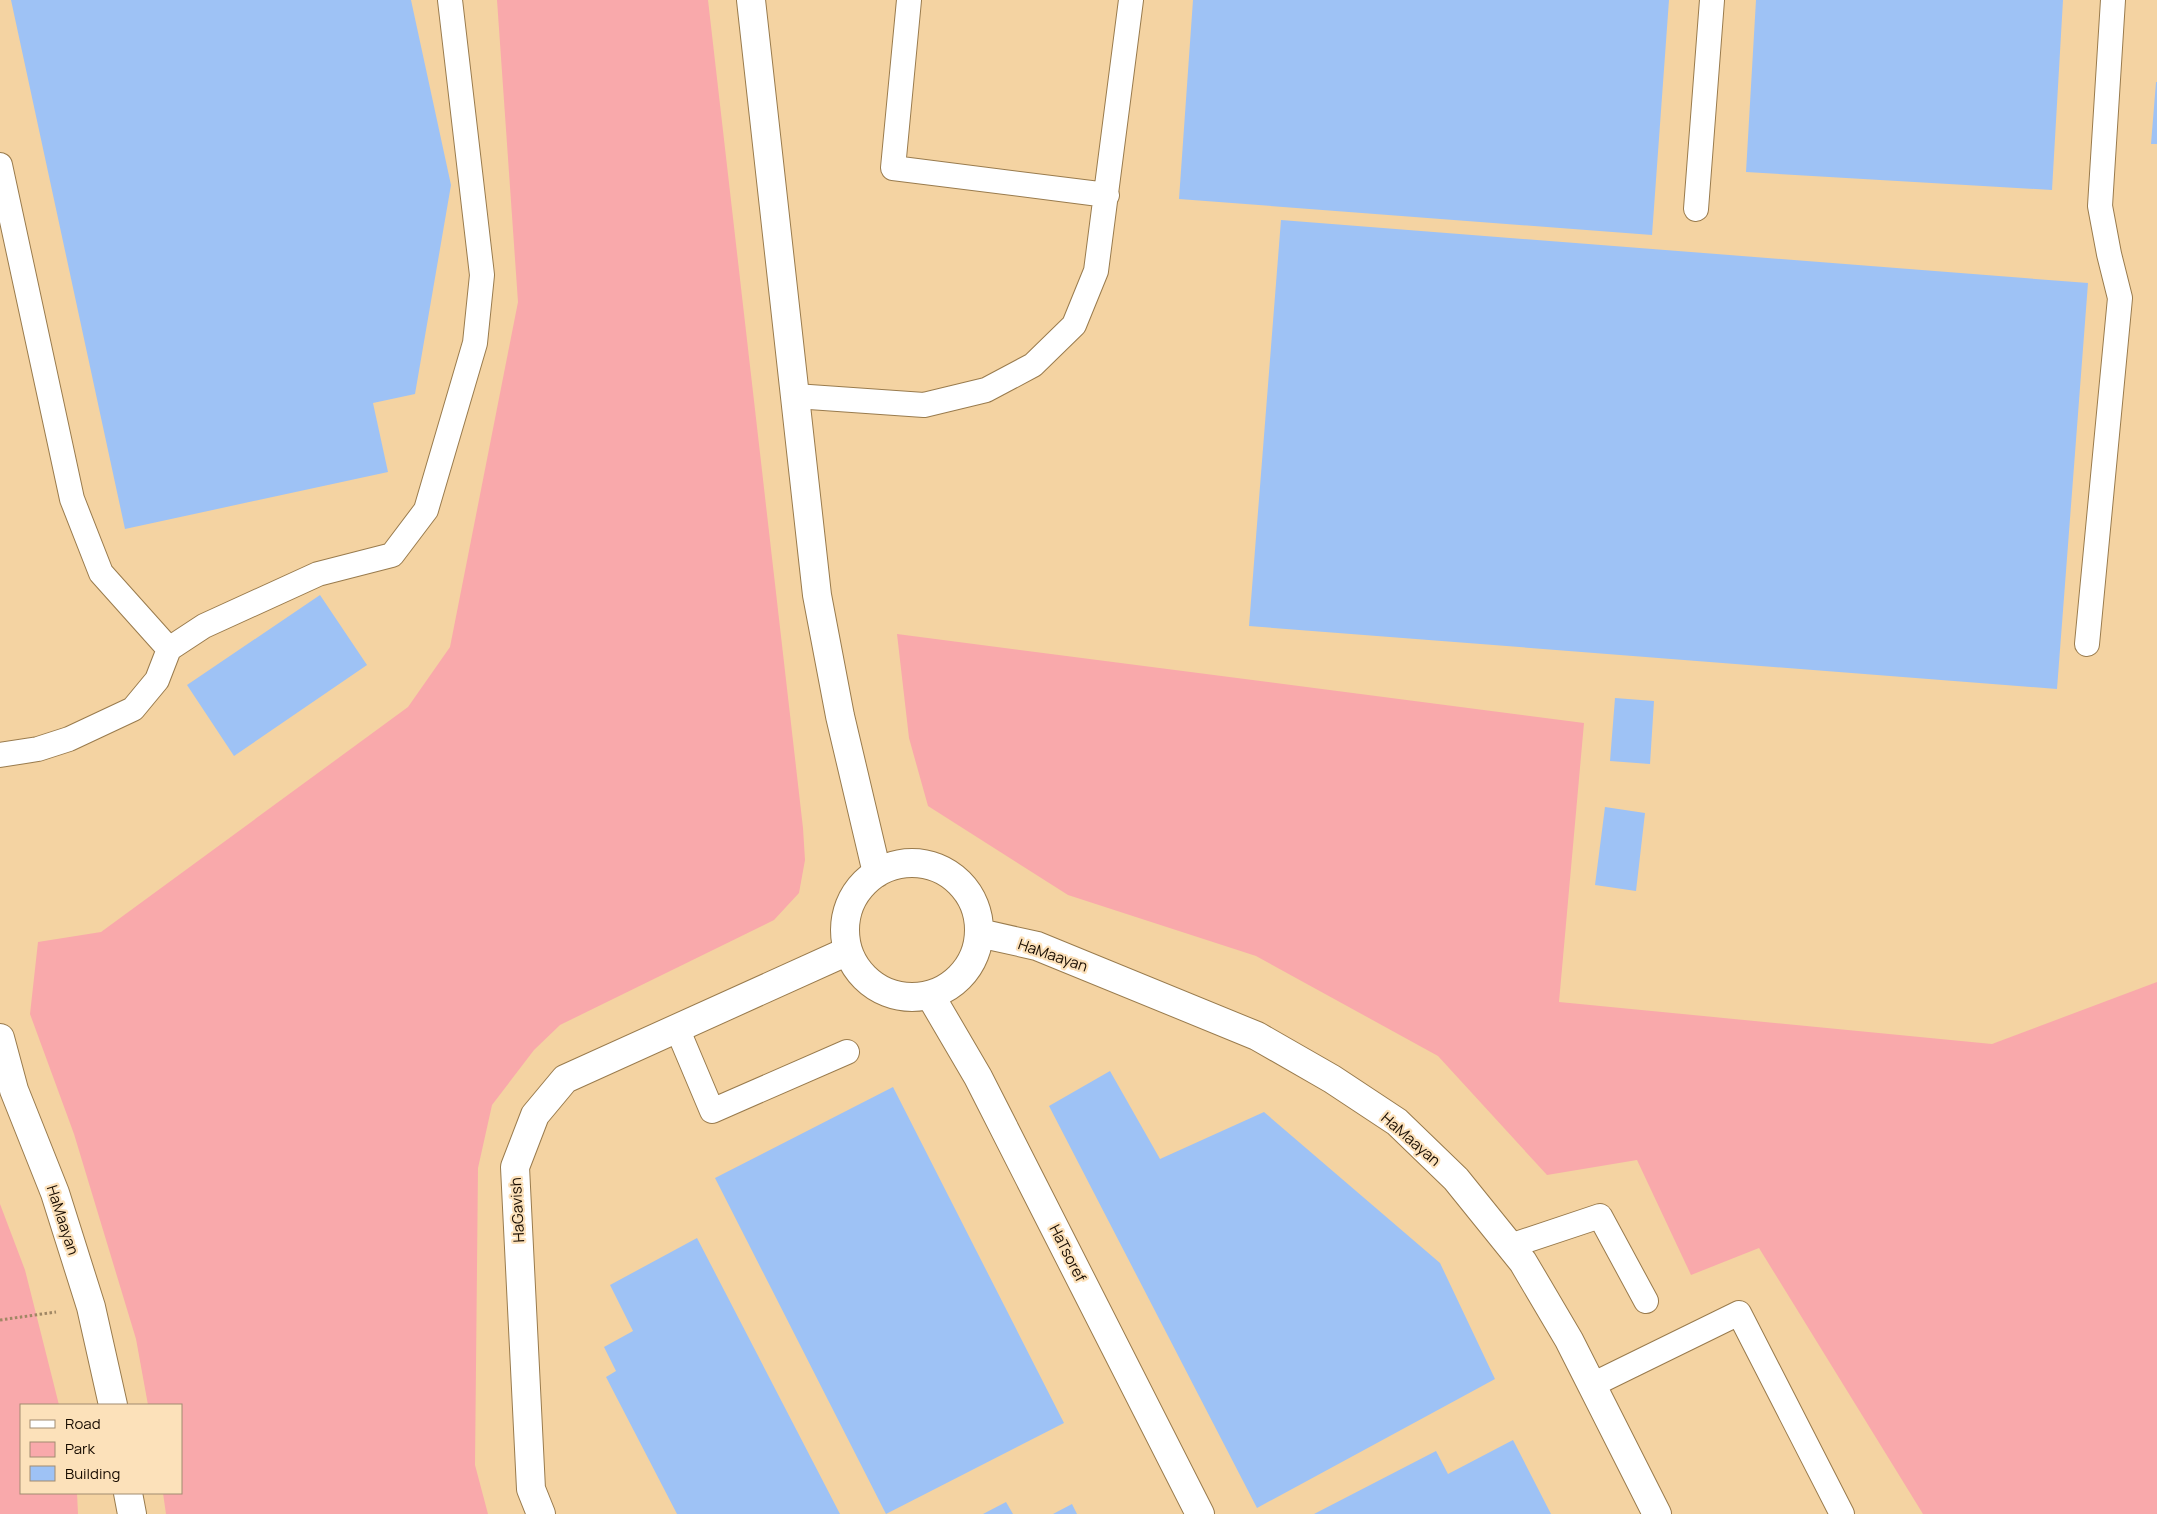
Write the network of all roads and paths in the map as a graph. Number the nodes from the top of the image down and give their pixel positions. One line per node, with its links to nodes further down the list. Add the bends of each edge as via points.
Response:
1 (450, 0): 12 (lane, via 482,275 475,343 426,510 392,555 318,574 204,626)
2 (751, 0): 10 (street)
3 (909, 0): 8 (lane, via 893,168)
4 (1132, 0): 8 (lane)
5 (1712, 0): 9 (lane)
6 (2113, 0): 11 (lane, via 2100,206 2120,298)
7 (0, 165): 12 (lane, via 72,499 101,573)
8 (1106, 195): 10 (lane, via 1096,271 1074,325 1033,365 986,390 924,405)
9 (1696, 209)
10 (795, 396): 14 (street, via 817,594 840,716)
11 (2087, 644)
12 (169, 649): 13 (lane, via 157,680 133,709 61,742)
13 (0, 755)
14 (877, 873): 15 (street, via 896,864 916,862 936,867 955,878 969,893 977,912); 16 (street, via 860,888 849,907 845,929)
15 (979, 933): 17 (street, via 974,954 964,972 949,986); 21 (street, HaMaayan, via 1037,946 1257,1036 1332,1079 1397,1122 1456,1179)
16 (848, 951): 17 (street, via 872,984 890,993 910,997); 18 (street, HaGavish)
17 (930, 995): 30 (street, HaTsoref, via 978,1077)
18 (677, 1028): 20 (lane, via 712,1111); 29 (street, HaGavish, via 565,1079 535,1115 515,1167 531,1488)
19 (0, 1038): 23 (street, HaMaayan, via 14,1090 55,1193)
20 (847, 1052)
21 (1510, 1246): 22 (lane, via 1600,1216); 25 (street, HaMaayan, via 1523,1262)
22 (1646, 1301)
23 (91, 1308): 24 (path); 26 (street, HaMaayan)
24 (0, 1320)
25 (1592, 1385): 31 (street, HaMaayan); 32 (lane, via 1739,1313)
26 (113, 1404)
27 (128, 1494): 28 (street)
28 (132, 1514)
29 (541, 1514)
30 (1200, 1514)
31 (1657, 1514)
32 (1842, 1514)

